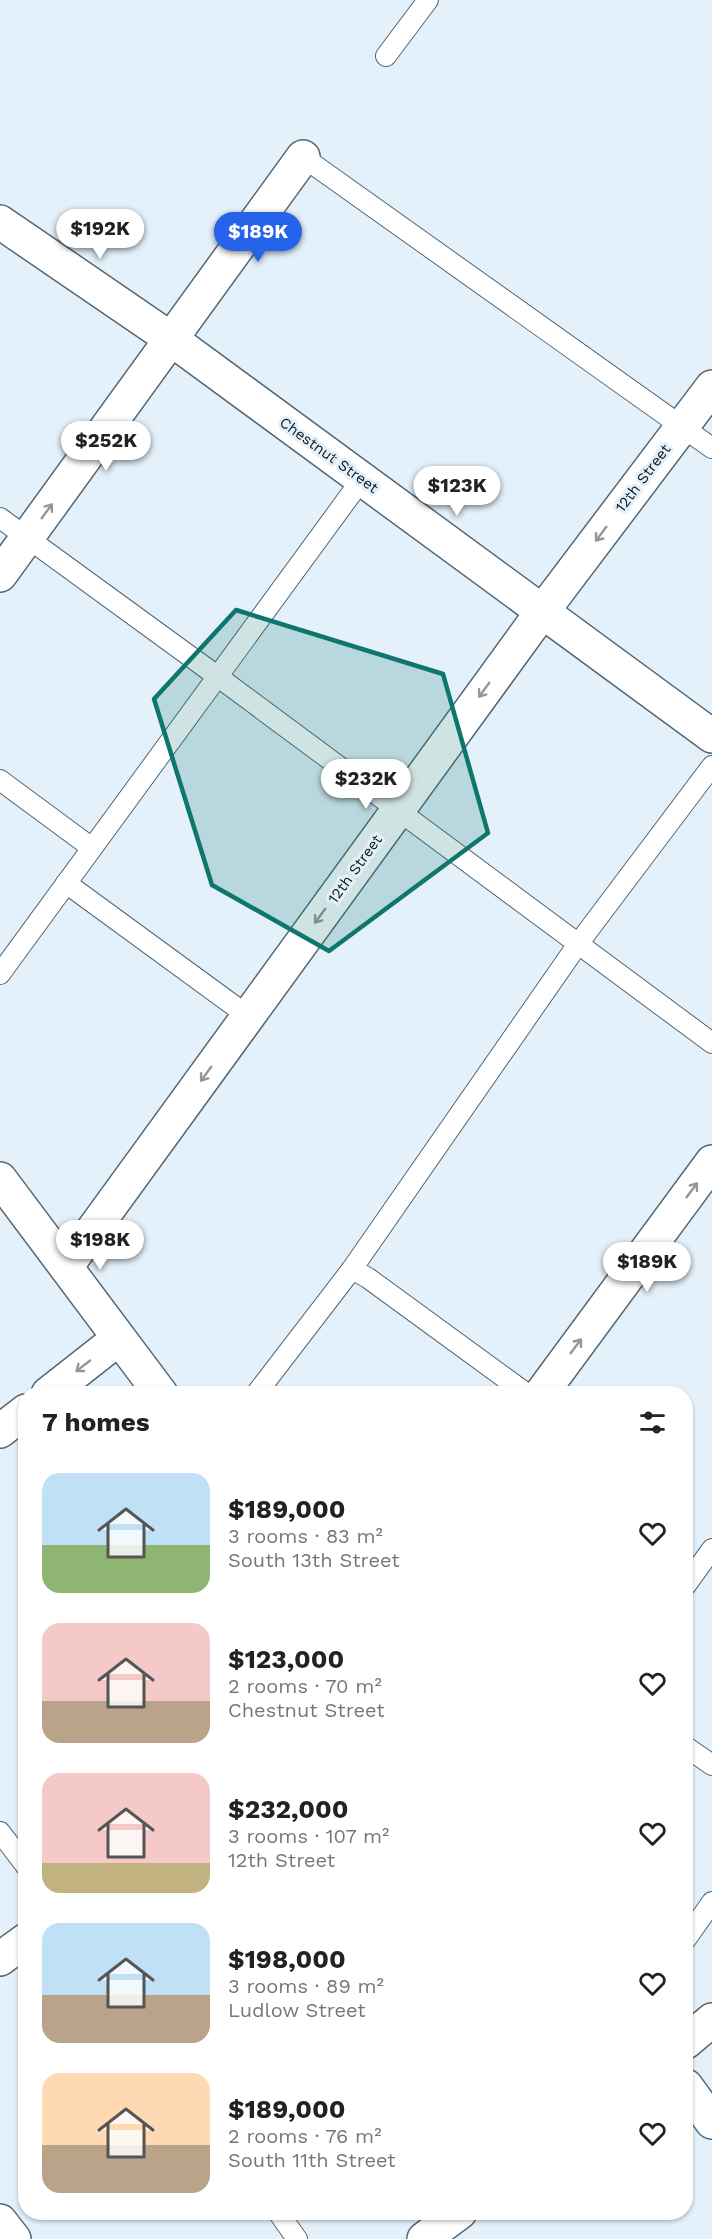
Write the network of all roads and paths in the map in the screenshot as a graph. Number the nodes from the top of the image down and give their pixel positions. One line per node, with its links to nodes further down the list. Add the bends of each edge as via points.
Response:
1 (428, 0): 2 (lane)
2 (386, 56)
3 (303, 157): 5 (street); 7 (lane)
4 (0, 222): 5 (street, Chestnut Street)
5 (171, 339): 9 (street, Chestnut Street); 11 (street, one-way to 5)
6 (712, 387): 7 (street, 12th Street)
7 (682, 426): 8 (lane); 13 (street, 12th Street, one-way to 13)
8 (712, 448)
9 (362, 479): 13 (street, Chestnut Street); 14 (lane)
10 (0, 518): 11 (lane)
11 (27, 538): 12 (street); 14 (lane)
12 (0, 575)
13 (542, 612): 15 (street, Chestnut Street); 18 (street, 12th Street, one-way to 18)
14 (217, 676): 18 (lane); 19 (lane)
15 (712, 736)
16 (712, 766): 21 (lane)
17 (0, 780): 19 (lane)
18 (398, 810): 21 (lane); 23 (street, 12th Street, one-way to 23)
19 (92, 848): 20 (lane)
20 (66, 883): 22 (lane); 23 (lane)
21 (578, 944): 24 (lane); 28 (lane)
22 (0, 974)
23 (248, 1016): 27 (street, 12th Street, one-way to 27)
24 (712, 1044)
25 (712, 1162): 34 (street, one-way to 25)
26 (0, 1179): 27 (street)
27 (66, 1267): 29 (street)
28 (352, 1269): 32 (lane); 33 (lane)
29 (118, 1339): 30 (street, one-way to 30); 31 (street)
30 (58, 1386)
31 (155, 1386)
32 (262, 1386)
33 (515, 1386)
34 (547, 1386)
35 (18, 1417): 36 (street)
36 (0, 1431)
37 (712, 1549): 38 (lane)
38 (693, 1575)
39 (693, 1752): 40 (lane)
40 (712, 1765)
41 (0, 1833): 42 (lane)
42 (18, 1856)
43 (712, 1902): 44 (lane)
44 (693, 1929)
45 (18, 1946): 46 (street)
46 (0, 1959)
47 (712, 2020): 48 (street)
48 (693, 2036)
49 (693, 2096): 50 (street)
50 (712, 2122)
51 (284, 2220): 55 (lane)
52 (449, 2220): 56 (street)
53 (0, 2221): 54 (street)
54 (14, 2239)
55 (297, 2239)
56 (424, 2239)

